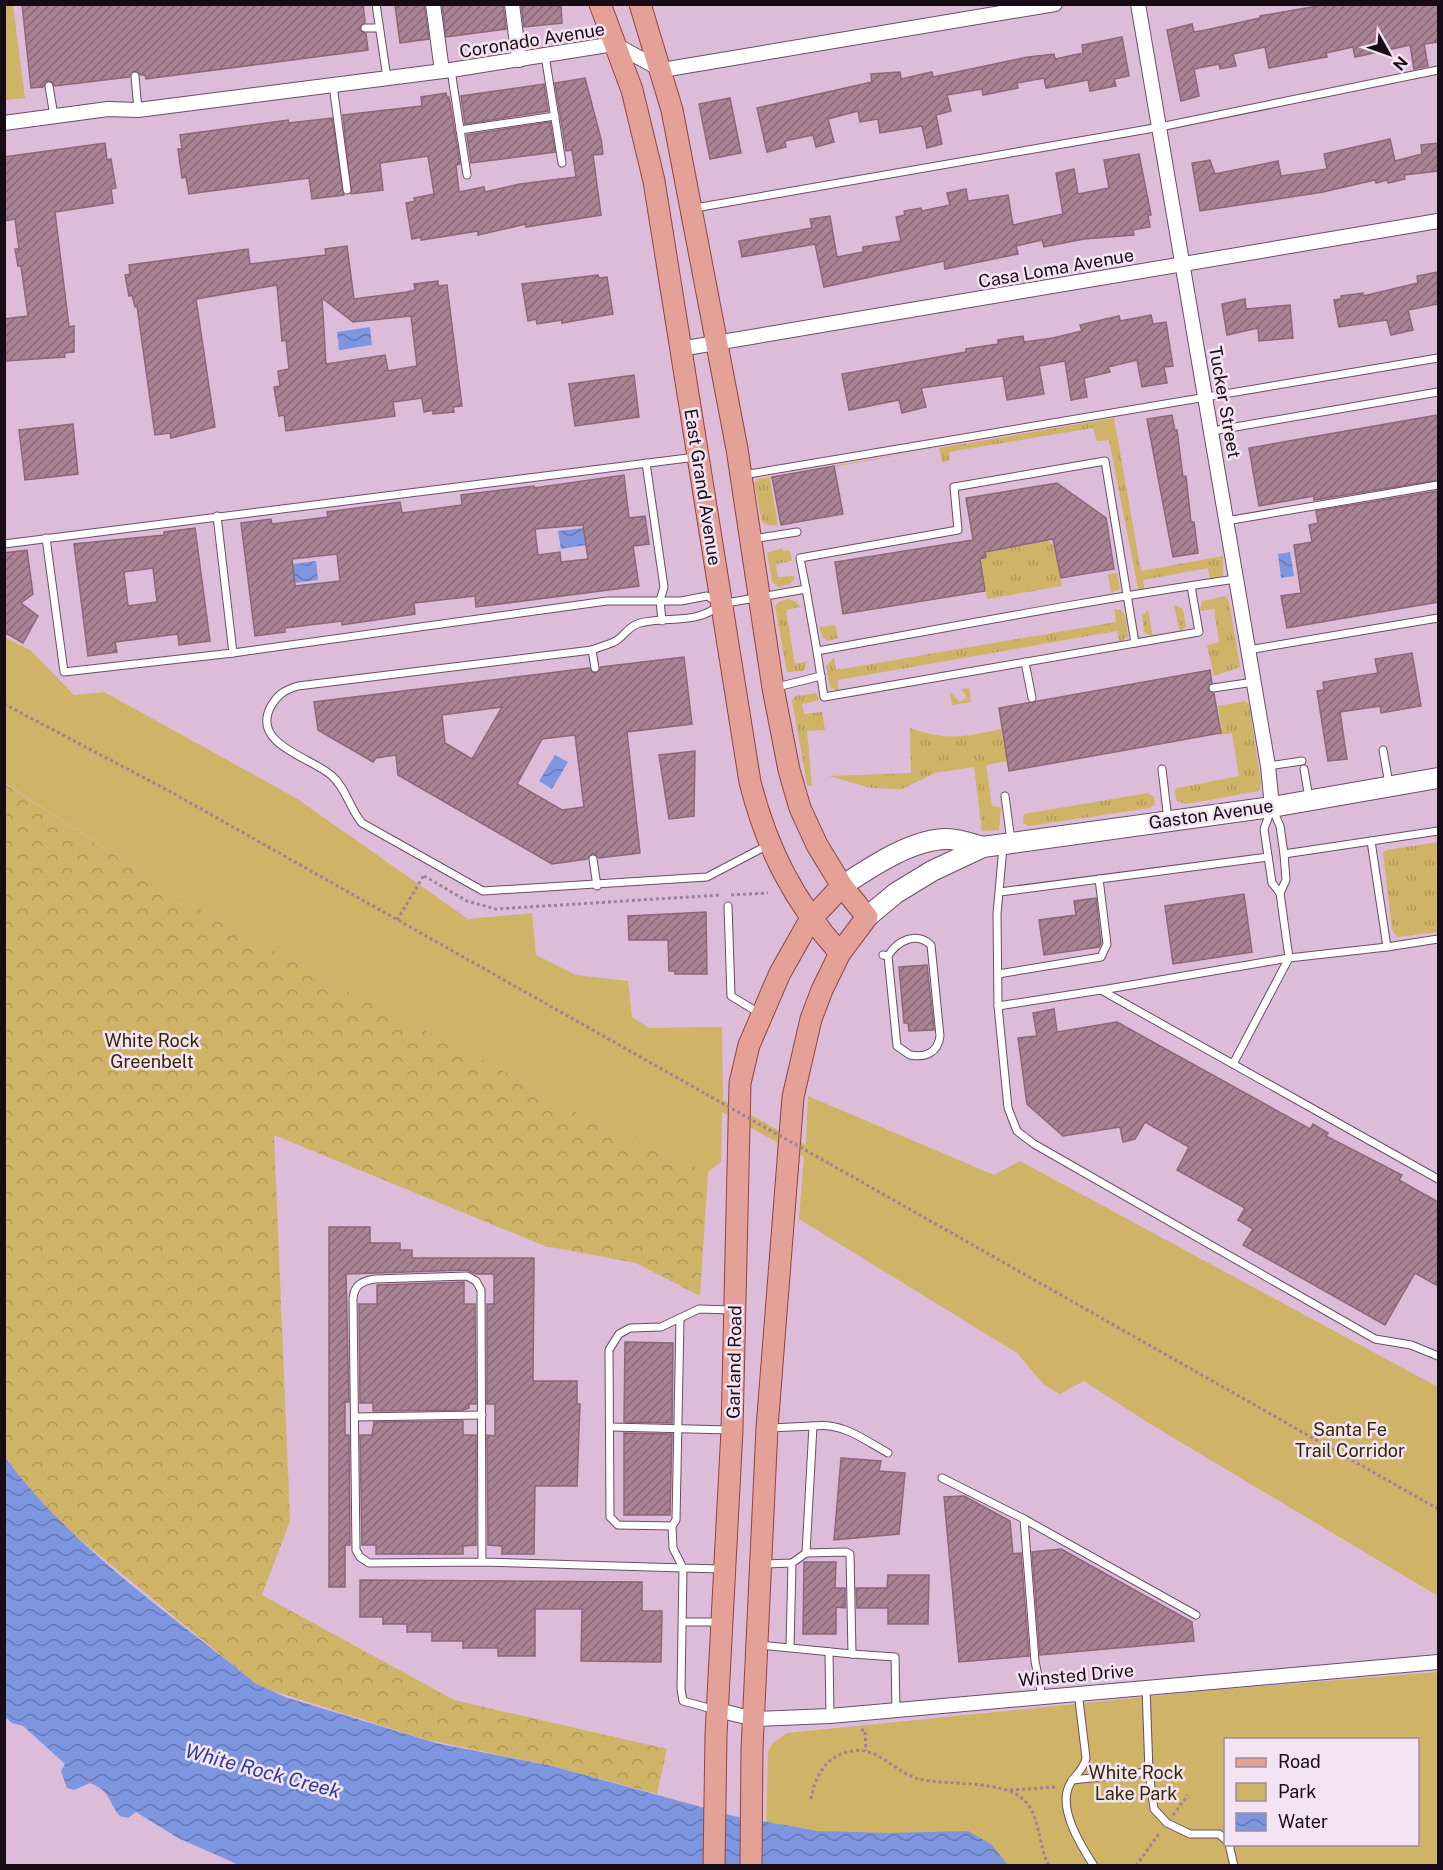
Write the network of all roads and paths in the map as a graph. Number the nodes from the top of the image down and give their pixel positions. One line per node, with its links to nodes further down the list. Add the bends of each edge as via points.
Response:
1 (376, 4): 9 (lane)
2 (433, 4): 15 (street)
3 (512, 4): 12 (street)
4 (600, 4): 10 (main road, East Grand Avenue)
5 (640, 4): 13 (main road)
6 (1055, 4): 13 (street)
7 (1138, 4): 24 (street, Tucker Street)
8 (366, 28): 9 (lane)
9 (378, 28): 17 (lane)
10 (615, 44): 11 (street, Coronado Avenue); 13 (street, Coronado Avenue); 33 (main road, East Grand Avenue, via 632,90 654,181)
11 (545, 55): 12 (street, Coronado Avenue); 22 (lane)
12 (519, 60): 15 (street, Coronado Avenue)
13 (662, 70): 29 (main road)
14 (1438, 70): 24 (lane)
15 (447, 71): 17 (street, Coronado Avenue); 25 (lane)
16 (135, 76): 20 (lane)
17 (387, 78): 18 (street, Coronado Avenue)
18 (333, 85): 20 (street, Coronado Avenue); 28 (lane)
19 (49, 86): 21 (lane)
20 (138, 110): 21 (street, Coronado Avenue, via 108,109)
21 (54, 116): 23 (street, Coronado Avenue)
22 (555, 116): 25 (lane); 26 (lane)
23 (4, 123)
24 (1160, 127): 29 (lane); 31 (street, Tucker Street)
25 (460, 130): 27 (lane)
26 (562, 163)
27 (467, 175)
28 (347, 190)
29 (692, 209): 32 (main road)
30 (1438, 221): 31 (street, Casa Loma Avenue)
31 (1184, 265): 32 (street, Casa Loma Avenue); 36 (street, Tucker Street)
32 (717, 345): 33 (street, Casa Loma Avenue); 40 (main road)
33 (680, 349): 38 (main road, East Grand Avenue)
34 (1438, 358): 36 (lane)
35 (1438, 392): 37 (lane)
36 (1206, 398): 37 (street, Tucker Street); 40 (lane)
37 (1212, 431): 43 (street, Tucker Street)
38 (698, 457): 39 (lane); 54 (main road, East Grand Avenue)
39 (646, 464): 42 (lane); 53 (lane, via 663,587)
40 (742, 475): 46 (main road)
41 (1438, 485): 43 (lane)
42 (217, 516): 45 (lane); 61 (lane)
43 (1227, 521): 48 (street, Tucker Street)
44 (796, 532): 46 (lane)
45 (46, 538): 47 (lane); 61 (lane, via 64,672)
46 (750, 540): 51 (main road)
47 (4, 544)
48 (1236, 579): 49 (lane); 59 (street, Tucker Street)
49 (1191, 586): 52 (lane); 57 (lane, via 1198,632)
50 (806, 589): 51 (lane); 52 (lane, via 800,558 958,530 954,487 1106,461); 60 (lane)
51 (758, 597): 54 (lane); 66 (main road)
52 (1128, 597): 57 (lane); 60 (lane)
53 (660, 600): 54 (lane, via 707,596); 56 (lane); 61 (lane, via 607,601)
54 (721, 604): 56 (lane, via 700,617); 83 (main road, East Grand Avenue, via 750,782)
55 (1438, 618): 59 (lane)
56 (662, 621): 58 (lane, via 640,623 616,641)
57 (1135, 643): 62 (lane)
58 (592, 650): 63 (lane); 89 (lane, via 298,686 284,690 275,699 268,712 273,739 334,777 362,823)
59 (1248, 650): 65 (street, Tucker Street)
60 (817, 651): 64 (lane)
61 (233, 653)
62 (1025, 662): 64 (lane, via 824,697); 68 (lane)
63 (594, 668)
64 (821, 676): 66 (lane)
65 (1254, 681): 67 (lane); 72 (street, Tucker Street)
66 (773, 688): 93 (main road, via 800,808)
67 (1213, 688)
68 (1032, 698)
69 (4, 704): 99 (path, via 171,792)
70 (1383, 750): 76 (lane)
71 (1302, 760): 72 (lane)
72 (1268, 766): 79 (street, Tucker Street)
73 (1162, 769): 80 (lane)
74 (1304, 769): 78 (lane)
75 (1438, 778): 76 (street, Gaston Avenue)
76 (1389, 787): 78 (street, Gaston Avenue)
77 (1005, 796): 84 (lane)
78 (1309, 801): 79 (street, Gaston Avenue)
79 (1272, 807): 80 (street, Gaston Avenue); 86 (lane, via 1280,826); 87 (lane, via 1264,829)
80 (1168, 820): 84 (street, Gaston Avenue)
81 (1438, 831): 82 (lane)
82 (1371, 841): 86 (lane); 102 (lane)
83 (770, 844): 92 (lane, via 707,877); 100 (main road, East Grand Avenue)
84 (1008, 844): 85 (street, Gaston Avenue); 95 (lane)
85 (983, 847): 93 (street, Gaston Avenue, via 947,839 913,847 876,864); 98 (street, Gaston Avenue, via 932,871)
86 (1284, 854): 96 (lane, via 1286,880)
87 (1268, 857): 91 (lane); 96 (lane, via 1272,883)
88 (592, 859): 92 (lane)
89 (431, 864): 90 (path); 92 (lane, via 483,891)
90 (424, 876): 94 (path, via 467,901 496,909); 99 (path)
91 (1099, 879): 95 (lane); 106 (lane, via 1107,944 1101,957)
92 (597, 886)
93 (843, 886): 98 (main road); 100 (main road, Garland Road)
94 (768, 892)
95 (1000, 892): 106 (lane)
96 (1280, 893): 105 (lane)
97 (728, 906): 109 (lane, via 731,996)
98 (867, 917): 103 (main road, Garland Road)
99 (398, 920): 124 (path, bridge)
100 (810, 920): 103 (main road, East Grand Avenue); 109 (main road, Garland Road)
101 (1438, 939): 102 (lane)
102 (1387, 947): 105 (lane)
103 (840, 953): 119 (main road, Garland Road, via 811,1019 793,1097)
104 (885, 955): 104 (lane, via 897,1046 910,1055 930,1053 940,1036 931,945 921,939 906,940)
105 (1289, 958): 107 (lane); 110 (lane)
106 (998, 974): 108 (lane)
107 (1101, 990): 108 (lane); 110 (lane)
108 (998, 1006): 114 (lane, via 1008,1108 1017,1131 1375,1339 1411,1345)
109 (760, 1014): 112 (main road, Garland Road, via 740,1083)
110 (1233, 1064): 111 (lane)
111 (1438, 1179)
112 (735, 1310): 113 (lane, via 699,1309); 121 (main road, Garland Road)
113 (680, 1319): 118 (lane, via 661,1327 630,1328 613,1341 609,1350); 120 (lane)
114 (1438, 1356)
115 (482, 1415): 116 (lane); 116 (lane, via 481,1290 467,1276 375,1279 357,1286 353,1299); 128 (lane)
116 (355, 1417): 128 (lane, via 356,1550 360,1557 369,1563)
117 (813, 1426): 119 (lane); 122 (lane, via 839,1426); 127 (lane)
118 (611, 1427): 120 (lane); 126 (lane, via 612,1522)
119 (767, 1428): 121 (main road); 130 (main road, Garland Road)
120 (677, 1429): 121 (lane); 126 (lane, via 676,1520)
121 (732, 1430): 132 (main road, Garland Road)
122 (888, 1453)
123 (942, 1478): 125 (lane)
124 (1438, 1509)
125 (1024, 1519): 133 (lane); 143 (lane, via 1035,1660)
126 (672, 1526): 131 (lane, via 673,1548)
127 (806, 1553): 129 (lane); 139 (lane, via 850,1554)
128 (482, 1562): 131 (lane)
129 (792, 1563): 130 (lane); 137 (lane)
130 (762, 1564): 136 (main road, Garland Road)
131 (683, 1568): 132 (lane); 134 (lane)
132 (725, 1570): 135 (main road, Garland Road)
133 (1196, 1615)
134 (683, 1622): 135 (lane); 144 (lane, via 683,1701)
135 (723, 1622): 144 (main road, Garland Road)
136 (758, 1645): 137 (lane); 147 (main road, Garland Road)
137 (790, 1647): 138 (lane)
138 (829, 1652): 139 (lane); 146 (lane)
139 (852, 1654): 145 (lane, via 895,1657)
140 (1438, 1662): 141 (street, Winsted Drive)
141 (1146, 1687): 142 (street, Winsted Drive); 150 (lane)
142 (1078, 1692): 143 (street, Winsted Drive); 151 (lane, via 1086,1758 1085,1766)
143 (1042, 1696): 145 (street, Winsted Drive)
144 (718, 1710): 147 (street, Winsted Drive); 156 (main road, Garland Road)
145 (896, 1711): 146 (street, Winsted Drive)
146 (830, 1716): 147 (street, Winsted Drive)
147 (754, 1719): 157 (main road, Garland Road)
148 (853, 1730): 149 (path, via 865,1730)
149 (866, 1751): 152 (path, via 919,1779); 153 (path, via 852,1750 821,1768)
150 (1149, 1772): 151 (lane); 154 (lane, via 1154,1809 1167,1822 1190,1834 1219,1834)
151 (1072, 1780): 152 (path, via 1057,1787); 159 (lane, via 1066,1807)
152 (1007, 1790): 158 (path, via 1026,1802 1035,1816)
153 (811, 1799)
154 (1224, 1838)
155 (1228, 1846): 160 (lane)
156 (714, 1866)
157 (751, 1866)
158 (1049, 1866)
159 (1094, 1866)
160 (1234, 1866)

